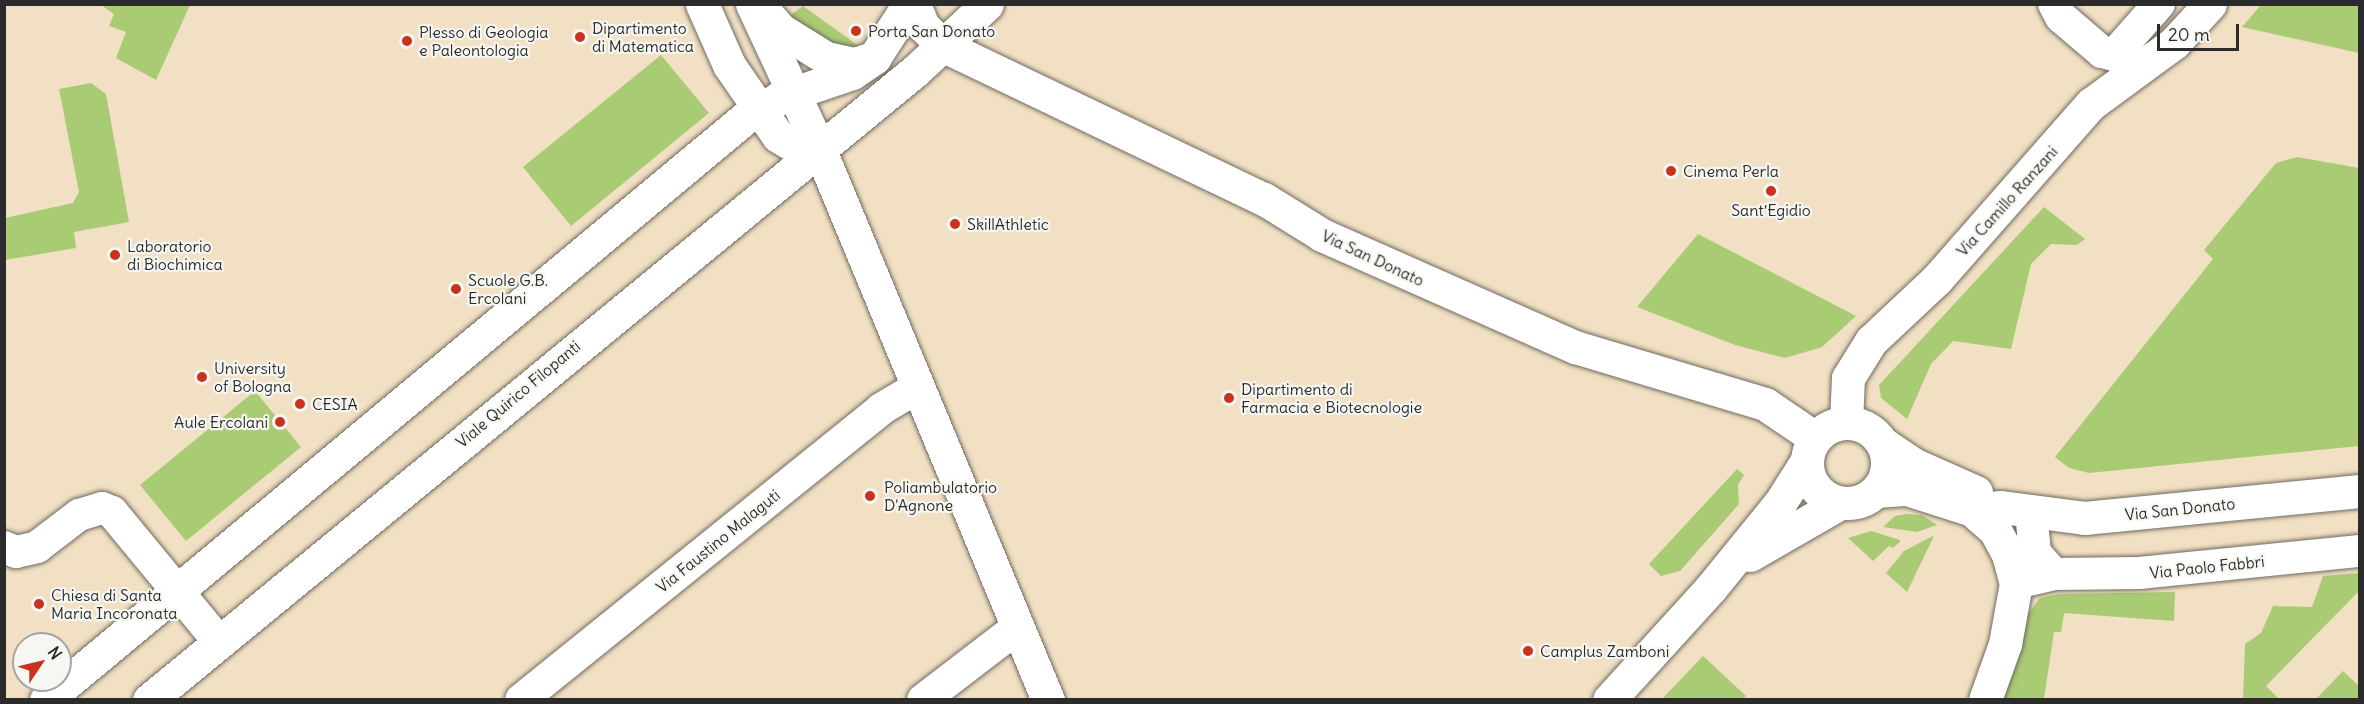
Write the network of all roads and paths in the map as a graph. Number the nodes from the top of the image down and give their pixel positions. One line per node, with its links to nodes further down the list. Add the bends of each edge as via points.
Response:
1 (702, 4): 13 (main road, via 722,54)
2 (752, 4): 12 (main road)
3 (759, 4): 11 (main road, via 782,30 826,58 854,64)
4 (909, 4): 11 (main road)
5 (914, 4): 10 (main road, Via San Donato, via 923,26)
6 (987, 4): 10 (main road, Viale Quirico Filopanti)
7 (2054, 4): 8 (street, via 2061,17 2102,52 2114,55)
8 (2160, 4)
9 (2210, 4): 16 (main road, Via Camillo Ranzani, via 2174,43 2091,104 1937,279 1871,341 1848,378)
10 (944, 46): 14 (main road, Viale Quirico Filopanti); 18 (main road, Via San Donato, via 1264,199 1322,235 1575,347 1765,404)
11 (874, 58): 12 (main road, via 835,80)
12 (792, 93): 13 (main road); 14 (main road)
13 (758, 109): 14 (main road, via 789,144); 28 (main road)
14 (819, 148): 15 (main road); 30 (main road, Viale Quirico Filopanti)
15 (918, 387): 29 (main road); 33 (street, Via Faustino Malaguti, via 881,409)
16 (1846, 423): 17 (main road, via 1867,428); 18 (main road, via 1823,430)
17 (1882, 443): 19 (main road, via 1887,464); 22 (main road, Via San Donato, via 1913,464 1968,488)
18 (1811, 450): 21 (main road, via 1810,479 1819,492); 27 (main road, via 1780,502)
19 (1876, 491): 21 (main road, via 1856,502); 22 (main road, Via San Donato, via 1907,489)
20 (2360, 491): 22 (main road, Via San Donato, via 2108,516 2066,518)
21 (1840, 503): 27 (main road, via 1778,536)
22 (2001, 510): 25 (street); 26 (main road, via 1995,530 2008,554)
23 (4, 548): 28 (street, via 16,552 37,547 79,514 102,508 112,512)
24 (2360, 551): 25 (street, Via Paolo Fabbri, via 2139,573)
25 (2054, 574): 26 (street, Via Paolo Fabbri)
26 (2016, 583): 37 (main road, via 2005,644)
27 (1710, 589): 36 (main road)
28 (177, 591): 30 (street); 31 (main road)
29 (1018, 627): 34 (street); 35 (main road)
30 (219, 642): 32 (main road, Viale Quirico Filopanti)
31 (46, 699)
32 (149, 699)
33 (522, 699)
34 (923, 699)
35 (1048, 699)
36 (1609, 699)
37 (1985, 699)

